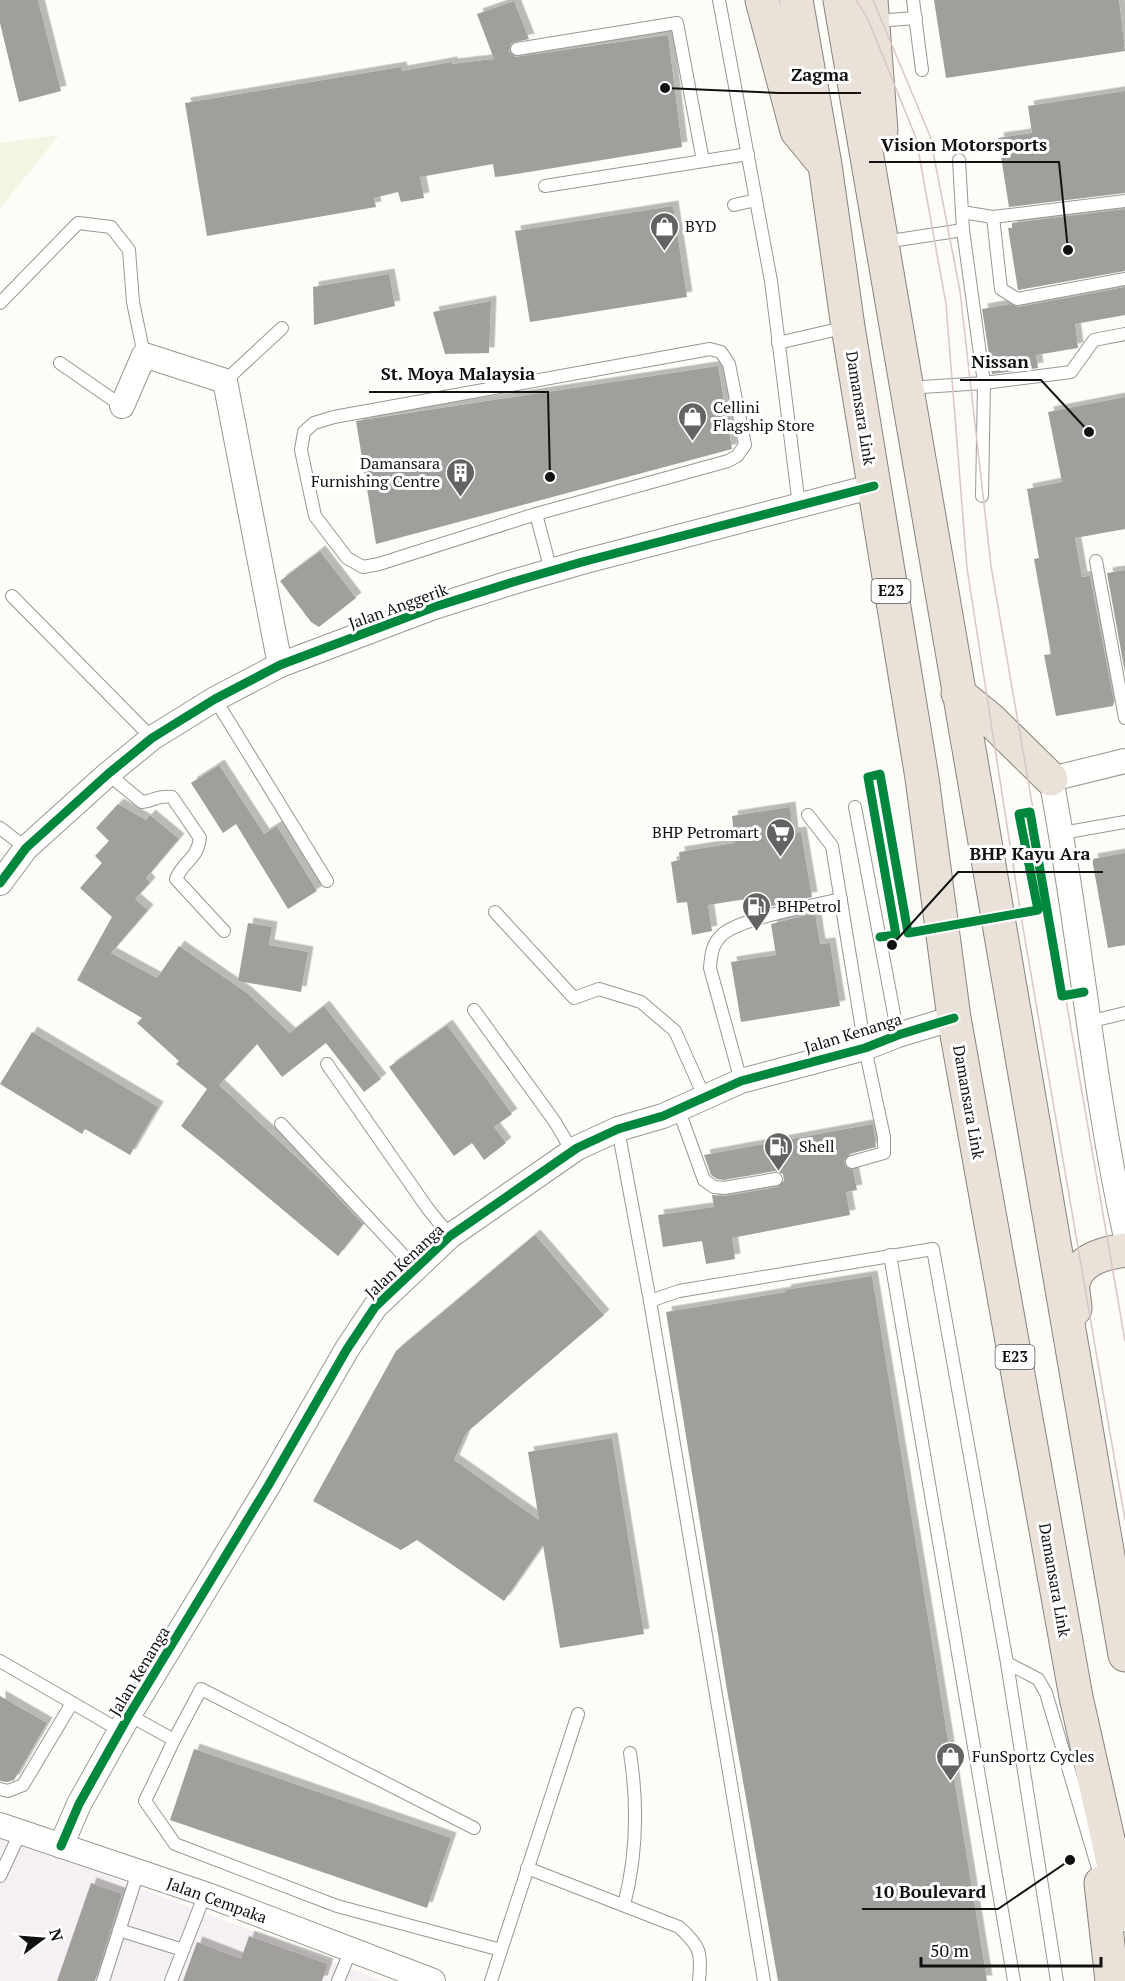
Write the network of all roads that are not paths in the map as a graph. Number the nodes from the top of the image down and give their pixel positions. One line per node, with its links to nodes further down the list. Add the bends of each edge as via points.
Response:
1 (719, 0): 10 (lane)
2 (762, 0): 13 (highway, via 797,131)
3 (796, 0): 13 (highway, Damansara Link / E23)
4 (840, 0): 21 (highway)
5 (913, 0): 7 (lane)
6 (872, 11): 7 (lane); 21 (highway, via 882,138)
7 (916, 18): 9 (lane)
8 (517, 49): 12 (lane, via 677,23)
9 (922, 70)
10 (748, 154): 12 (lane); 15 (lane)
11 (959, 160): 18 (lane)
12 (704, 161): 14 (lane)
13 (825, 165): 24 (highway, Damansara Link / E23)
14 (545, 186)
15 (756, 200): 17 (lane); 27 (lane)
16 (1125, 201): 19 (lane)
17 (734, 205)
18 (962, 212): 19 (lane); 20 (lane)
19 (993, 217): 22 (lane, via 1001,289 1017,298)
20 (963, 230): 21 (lane); 31 (lane)
21 (880, 233): 32 (highway)
22 (1125, 279)
23 (0, 303): 28 (lane, via 78,223 111,227 129,250 133,302)
24 (848, 327): 27 (lane); 34 (highway, Damansara Link / E23)
25 (282, 328): 30 (lane)
26 (1125, 334): 31 (lane, via 1094,340 1071,372)
27 (778, 343): 36 (lane)
28 (144, 355): 30 (street); 33 (street)
29 (60, 363): 33 (lane)
30 (225, 381): 41 (street)
31 (984, 383): 32 (lane); 35 (lane)
32 (906, 388): 42 (highway)
33 (122, 406)
34 (874, 486): 36 (street, Jalan Anggerik); 62 (highway, Damansara Link / E23, via 922,778)
35 (982, 496)
36 (799, 506): 39 (street, Jalan Anggerik)
37 (536, 514): 37 (lane, via 737,456 745,446 729,364 721,352 710,349 334,417 314,423 303,432 301,450 315,516 347,558 363,567); 39 (lane)
38 (1096, 561): 44 (lane)
39 (551, 571): 41 (street, Jalan Anggerik, via 435,607)
40 (12, 596): 45 (lane)
41 (280, 665): 43 (street, Jalan Anggerik)
42 (958, 693): 48 (highway, via 990,718); 82 (highway)
43 (215, 699): 45 (street, Jalan Anggerik); 55 (lane)
44 (1125, 718)
45 (152, 738): 47 (street, Jalan Anggerik)
46 (1125, 761): 48 (street)
47 (108, 774): 54 (street, Jalan Anggerik); 59 (lane, via 142,802 160,795 172,797 200,838 199,850 180,869 176,879)
48 (1051, 779): 53 (street)
49 (855, 807): 64 (lane)
50 (808, 815): 57 (lane, via 832,846)
51 (1125, 822): 53 (lane)
52 (0, 828): 54 (lane)
53 (1062, 833): 63 (street)
54 (26, 848): 56 (street, Jalan Anggerik)
55 (327, 881)
56 (0, 883)
57 (841, 899): 65 (lane); 67 (lane, via 746,922 723,934 711,950 710,968)
58 (495, 912): 68 (lane, via 574,998 599,989 641,1002 675,1031)
59 (224, 931)
60 (474, 1010): 72 (lane)
61 (1125, 1013): 63 (lane)
62 (954, 1018): 64 (street, Jalan Kenanga); 86 (highway, Damansara Link / E23)
63 (1088, 1022): 75 (street)
64 (898, 1035): 65 (street, Jalan Kenanga)
65 (865, 1048): 67 (street, Jalan Kenanga); 73 (lane, via 885,1147 882,1155)
66 (327, 1064): 77 (lane)
67 (741, 1082): 68 (street, Jalan Kenanga)
68 (704, 1096): 69 (street, Jalan Kenanga)
69 (678, 1108): 71 (street, Jalan Kenanga); 74 (lane, via 704,1180 724,1188)
70 (281, 1124): 80 (lane)
71 (618, 1130): 72 (street, Jalan Kenanga); 81 (lane)
72 (572, 1151): 77 (street, Jalan Kenanga)
73 (852, 1162)
74 (776, 1179)
75 (1122, 1205): 76 (street)
76 (1125, 1233)
77 (450, 1236): 80 (street, Jalan Kenanga)
78 (1125, 1250): 82 (highway, via 1103,1254 1085,1264 1074,1280)
79 (890, 1256): 81 (lane, via 679,1291); 85 (lane, via 933,1249); 114 (lane)
80 (417, 1270): 89 (street, Jalan Kenanga, via 375,1307 347,1349)
81 (650, 1301): 113 (lane)
82 (1079, 1383): 83 (highway)
83 (1125, 1655)
84 (0, 1661): 87 (lane)
85 (1007, 1663): 98 (lane, via 1038,1679 1046,1693); 115 (lane)
86 (1076, 1696): 98 (highway); 102 (highway, Damansara Link / E23)
87 (72, 1703): 89 (lane); 92 (lane, via 23,1785 8,1791)
88 (578, 1714): 96 (lane)
89 (125, 1723): 90 (lane); 95 (street, Jalan Kenanga, via 79,1804)
90 (174, 1740): 93 (lane, via 201,1689); 106 (lane, via 145,1801 176,1844 337,1906)
91 (630, 1754): 101 (lane, via 635,1832 632,1877)
92 (0, 1789)
93 (474, 1828)
94 (10, 1829): 95 (street, Jalan Cempaka); 99 (lane)
95 (61, 1846): 97 (street, Jalan Cempaka)
96 (528, 1868): 101 (lane); 106 (lane)
97 (138, 1872): 100 (street, Jalan Cempaka); 103 (lane)
98 (1100, 1875): 116 (highway)
99 (0, 1876)
100 (205, 1894): 104 (lane); 105 (street, Jalan Cempaka)
101 (624, 1905): 112 (lane, via 679,1927 696,1942 702,1958)
102 (1125, 1913)
103 (119, 1930): 104 (lane); 107 (lane)
104 (183, 1950): 108 (lane)
105 (351, 1950): 109 (lane); 110 (street, Jalan Cempaka)
106 (501, 1950): 111 (lane)
107 (103, 1981)
108 (171, 1981)
109 (338, 1981)
110 (433, 1981)
111 (491, 1981)
112 (699, 1981)
113 (764, 1981)
114 (1014, 1981)
115 (1057, 1981)
116 (1112, 1981)

